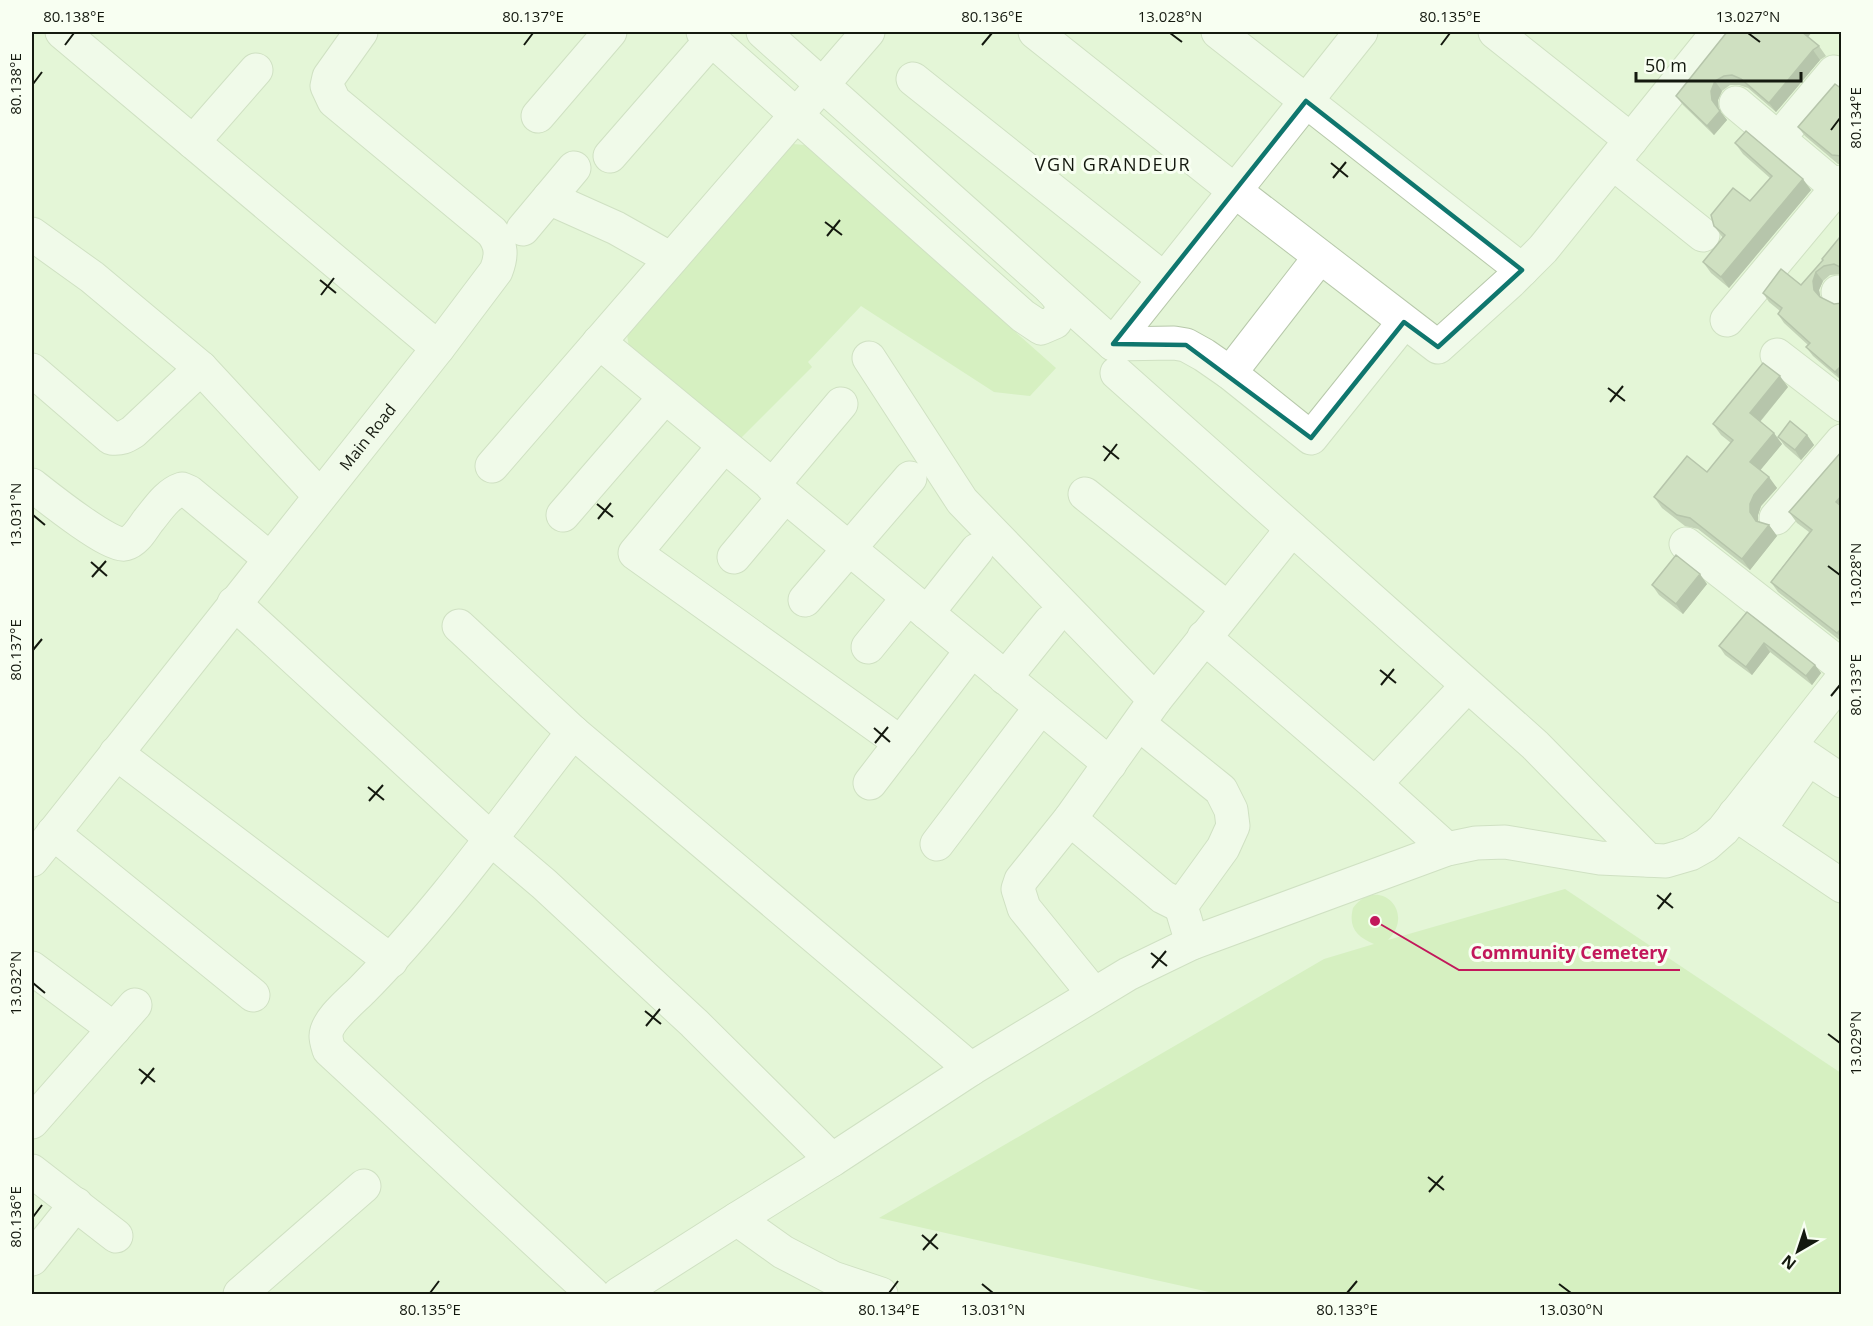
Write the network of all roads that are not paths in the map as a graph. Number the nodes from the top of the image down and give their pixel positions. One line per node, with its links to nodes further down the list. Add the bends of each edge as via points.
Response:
1 (361, 32): 39 (street, Main Road, via 329,77 327,86 334,101 492,232 501,249 496,271)
2 (610, 32): 19 (street)
3 (763, 32): 15 (street)
4 (868, 32): 15 (street)
5 (1035, 32): 26 (street)
6 (1218, 32): 16 (street)
7 (1361, 32): 16 (street)
8 (1495, 32): 22 (street)
9 (1719, 32): 22 (street)
10 (708, 35): 18 (street); 23 (street)
11 (77, 36): 21 (street)
12 (256, 70): 21 (street)
13 (1834, 72): 20 (street)
14 (913, 79): 34 (street)
15 (822, 85): 18 (street); 35 (street)
16 (1306, 101): 26 (street); 33 (street)
17 (1736, 103): 20 (street)
18 (796, 114): 32 (street); 35 (street, via 1041,328 1055,322 1063,308)
19 (538, 116)
20 (1778, 139): 25 (street)
21 (193, 142): 39 (street)
22 (1622, 152): 30 (street); 33 (street)
23 (610, 156)
24 (574, 168): 27 (street)
25 (1840, 187): 36 (street)
26 (1235, 191): 31 (street); 34 (street)
27 (549, 198): 28 (street); 32 (street, via 616,228)
28 (523, 229)
29 (32, 234): 43 (street, via 92,277)
30 (1703, 235)
31 (1320, 257): 37 (street); 45 (street)
32 (671, 259): 38 (street)
33 (1522, 270): 37 (street, via 1438,347)
34 (1164, 279): 42 (street)
35 (1051, 289): 42 (street)
36 (1726, 320)
37 (1404, 322): 45 (street, via 1311,438)
38 (599, 342): 46 (street); 51 (street)
39 (438, 348): 56 (street, Main Road)
40 (1777, 355): 48 (street)
41 (869, 358): 79 (street, via 962,501)
42 (1115, 359): 45 (street, via 1174,343 1186,345); 59 (street)
43 (201, 368): 44 (street, via 133,432 118,439 111,438); 56 (street)
44 (32, 370)
45 (1230, 374)
46 (665, 397): 50 (street); 57 (street)
47 (841, 404): 54 (street)
48 (1842, 405)
49 (1842, 441): 58 (street)
50 (724, 446): 54 (street); 81 (street, via 635,553)
51 (492, 466)
52 (910, 478): 61 (street)
53 (32, 485): 64 (street, via 117,544 134,539 169,496 182,489)
54 (779, 491): 61 (street); 63 (street)
55 (1085, 494): 68 (street)
56 (320, 496): 64 (street, Main Road)
57 (563, 515)
58 (1776, 518)
59 (1292, 529): 68 (street); 77 (street)
60 (1686, 544): 74 (street)
61 (849, 549): 65 (street); 67 (street)
62 (977, 550): 67 (street)
63 (735, 557)
64 (270, 559): 66 (street, Main Road)
65 (805, 600)
66 (234, 603): 83 (street, Main Road); 91 (street)
67 (918, 605): 72 (street); 73 (street)
68 (1227, 608): 71 (street)
69 (1050, 622): 75 (street)
70 (459, 626): 80 (street)
71 (1204, 637): 79 (street); 87 (street)
72 (868, 647)
73 (972, 650): 75 (street); 81 (street)
74 (1842, 666)
75 (1005, 678): 78 (street)
76 (1842, 679): 82 (street)
77 (1467, 686): 87 (street); 95 (street, via 1535,746)
78 (1041, 707): 84 (street); 92 (street)
79 (1147, 712): 84 (street); 97 (street, via 1221,790 1231,810 1233,826 1223,848)
80 (573, 732): 91 (street); 105 (street)
81 (901, 743): 86 (street)
82 (1799, 752): 85 (street); 89 (street)
83 (116, 753): 90 (street, Main Road); 99 (street)
84 (1110, 764): 88 (street)
85 (1842, 781)
86 (870, 783)
87 (1375, 784): 93 (street)
88 (1070, 819): 97 (street, via 1163,897); 101 (street, via 1031,866 1018,889 1024,909)
89 (1747, 822): 95 (street, via 1723,830 1690,854 1666,861); 96 (street)
90 (52, 833): 94 (street, Main Road); 102 (street)
91 (491, 839): 99 (street); 107 (street, via 694,1023)
92 (938, 844)
93 (1447, 849): 95 (street, via 1505,842 1600,858); 98 (street)
94 (32, 860)
95 (1648, 860)
96 (1842, 886)
97 (1181, 906): 98 (street)
98 (1192, 943): 101 (street)
99 (391, 961): 116 (street, via 328,1026 329,1050)
100 (32, 968): 104 (street)
101 (1093, 993): 105 (street)
102 (253, 995)
103 (135, 1005): 104 (street)
104 (114, 1029): 106 (street)
105 (971, 1069): 107 (street)
106 (32, 1122)
107 (832, 1160): 111 (street)
108 (32, 1171): 110 (street)
109 (364, 1186): 115 (street)
110 (76, 1204): 112 (street); 113 (street)
111 (737, 1219): 114 (street); 117 (street)
112 (116, 1236)
113 (32, 1259)
114 (825, 1286): 118 (street)
115 (240, 1294)
116 (593, 1294)
117 (619, 1294)
118 (881, 1294)

